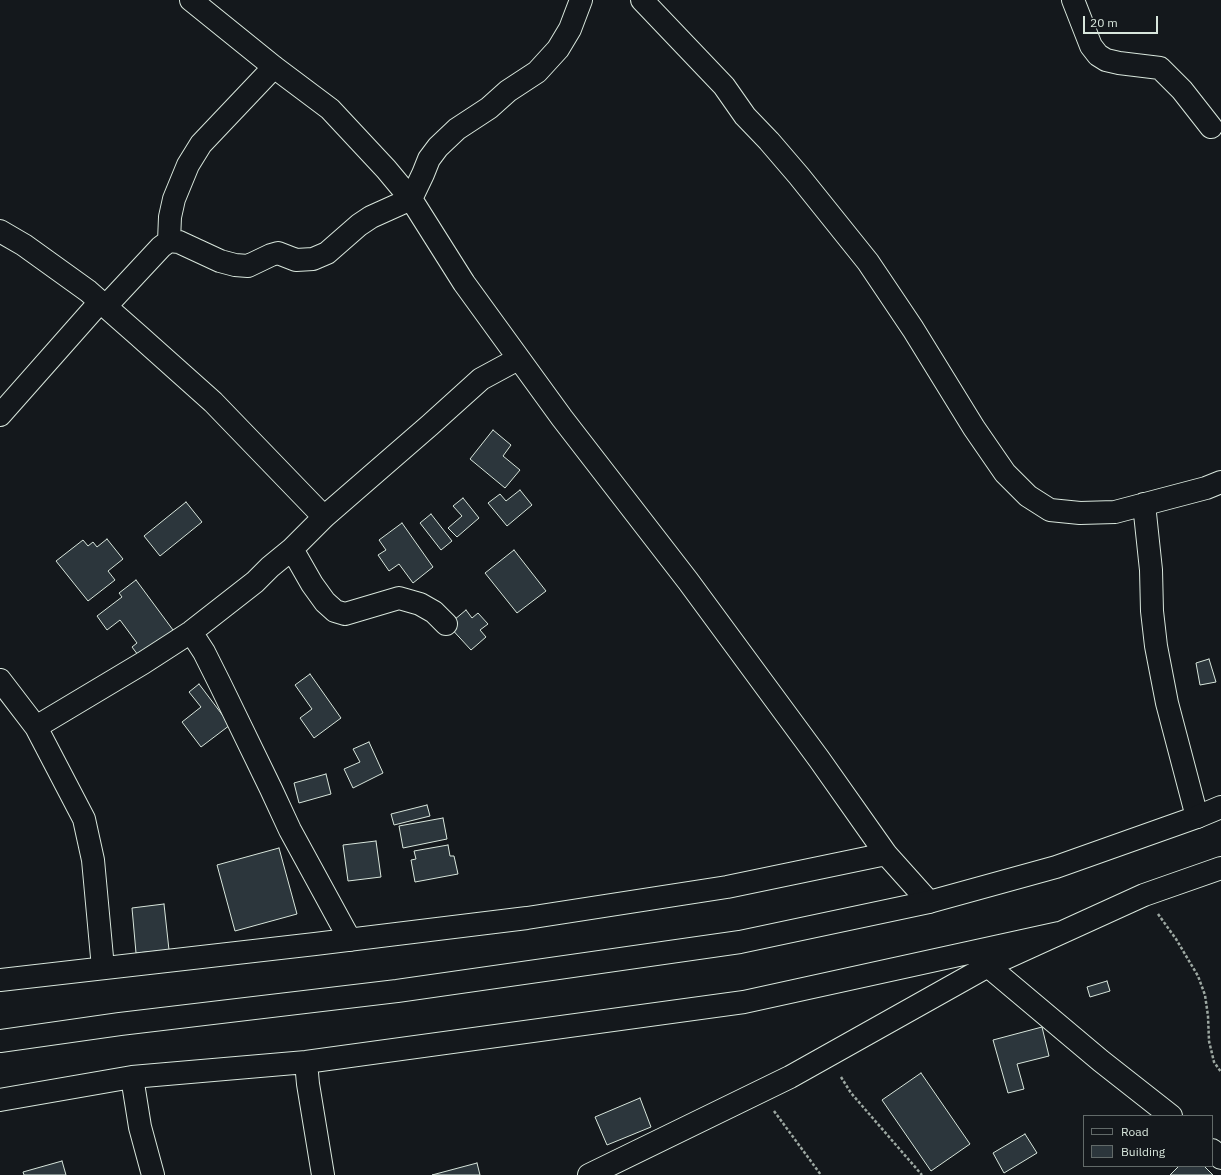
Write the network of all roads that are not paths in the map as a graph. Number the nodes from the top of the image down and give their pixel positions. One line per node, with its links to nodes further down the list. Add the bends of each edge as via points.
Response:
1 (191, 0): 5 (street)
2 (581, 0): 7 (street, via 570,29 558,49 537,72 457,128 438,147 429,158)
3 (642, 0): 14 (street, via 724,86 745,116 774,147 868,262 1005,473 1028,496 1050,510 1080,513 1115,512)
4 (1073, 0): 6 (street, via 1091,46 1098,55 1119,63 1160,68)
5 (274, 67): 7 (street, via 330,109); 9 (street, via 201,144 188,165 174,199)
6 (1211, 126)
7 (411, 199): 9 (street, via 371,217 327,253 313,259 296,260 271,254 248,266 235,265 179,242); 11 (street, via 464,283)
8 (0, 231): 10 (street, via 24,245)
9 (169, 241): 10 (street)
10 (103, 304): 12 (street); 15 (street, via 213,402)
11 (518, 359): 15 (street, via 481,379); 23 (street, via 688,581)
12 (0, 415)
13 (1221, 482): 14 (street)
14 (1144, 504): 22 (street, via 1156,646 1169,711)
15 (324, 517): 16 (street)
16 (292, 550): 17 (street, via 312,584 335,611 345,614 399,598 420,604 434,612); 18 (street)
17 (446, 624)
18 (191, 632): 20 (street); 27 (street, via 210,665 290,830)
19 (0, 680): 20 (street)
20 (36, 727): 29 (street, via 84,819 93,860)
21 (1221, 807): 22 (street)
22 (1197, 817): 25 (street, via 1056,867)
23 (886, 854): 25 (street); 27 (street, via 727,887 527,918)
24 (1221, 868): 26 (street, via 1144,895)
25 (928, 902): 31 (street, via 740,942 397,991)
26 (1059, 933): 28 (street); 32 (street, via 744,1002)
27 (350, 940): 29 (street)
28 (988, 966): 35 (street); 40 (street, via 790,1077)
29 (103, 968): 30 (street)
30 (0, 980)
31 (0, 1041)
32 (306, 1062): 33 (street); 39 (street)
33 (132, 1077): 34 (street); 38 (street, via 140,1127)
34 (0, 1100)
35 (1170, 1115)
36 (1213, 1151): 37 (street)
37 (1221, 1158)
38 (153, 1175)
39 (323, 1175)
40 (589, 1175)

